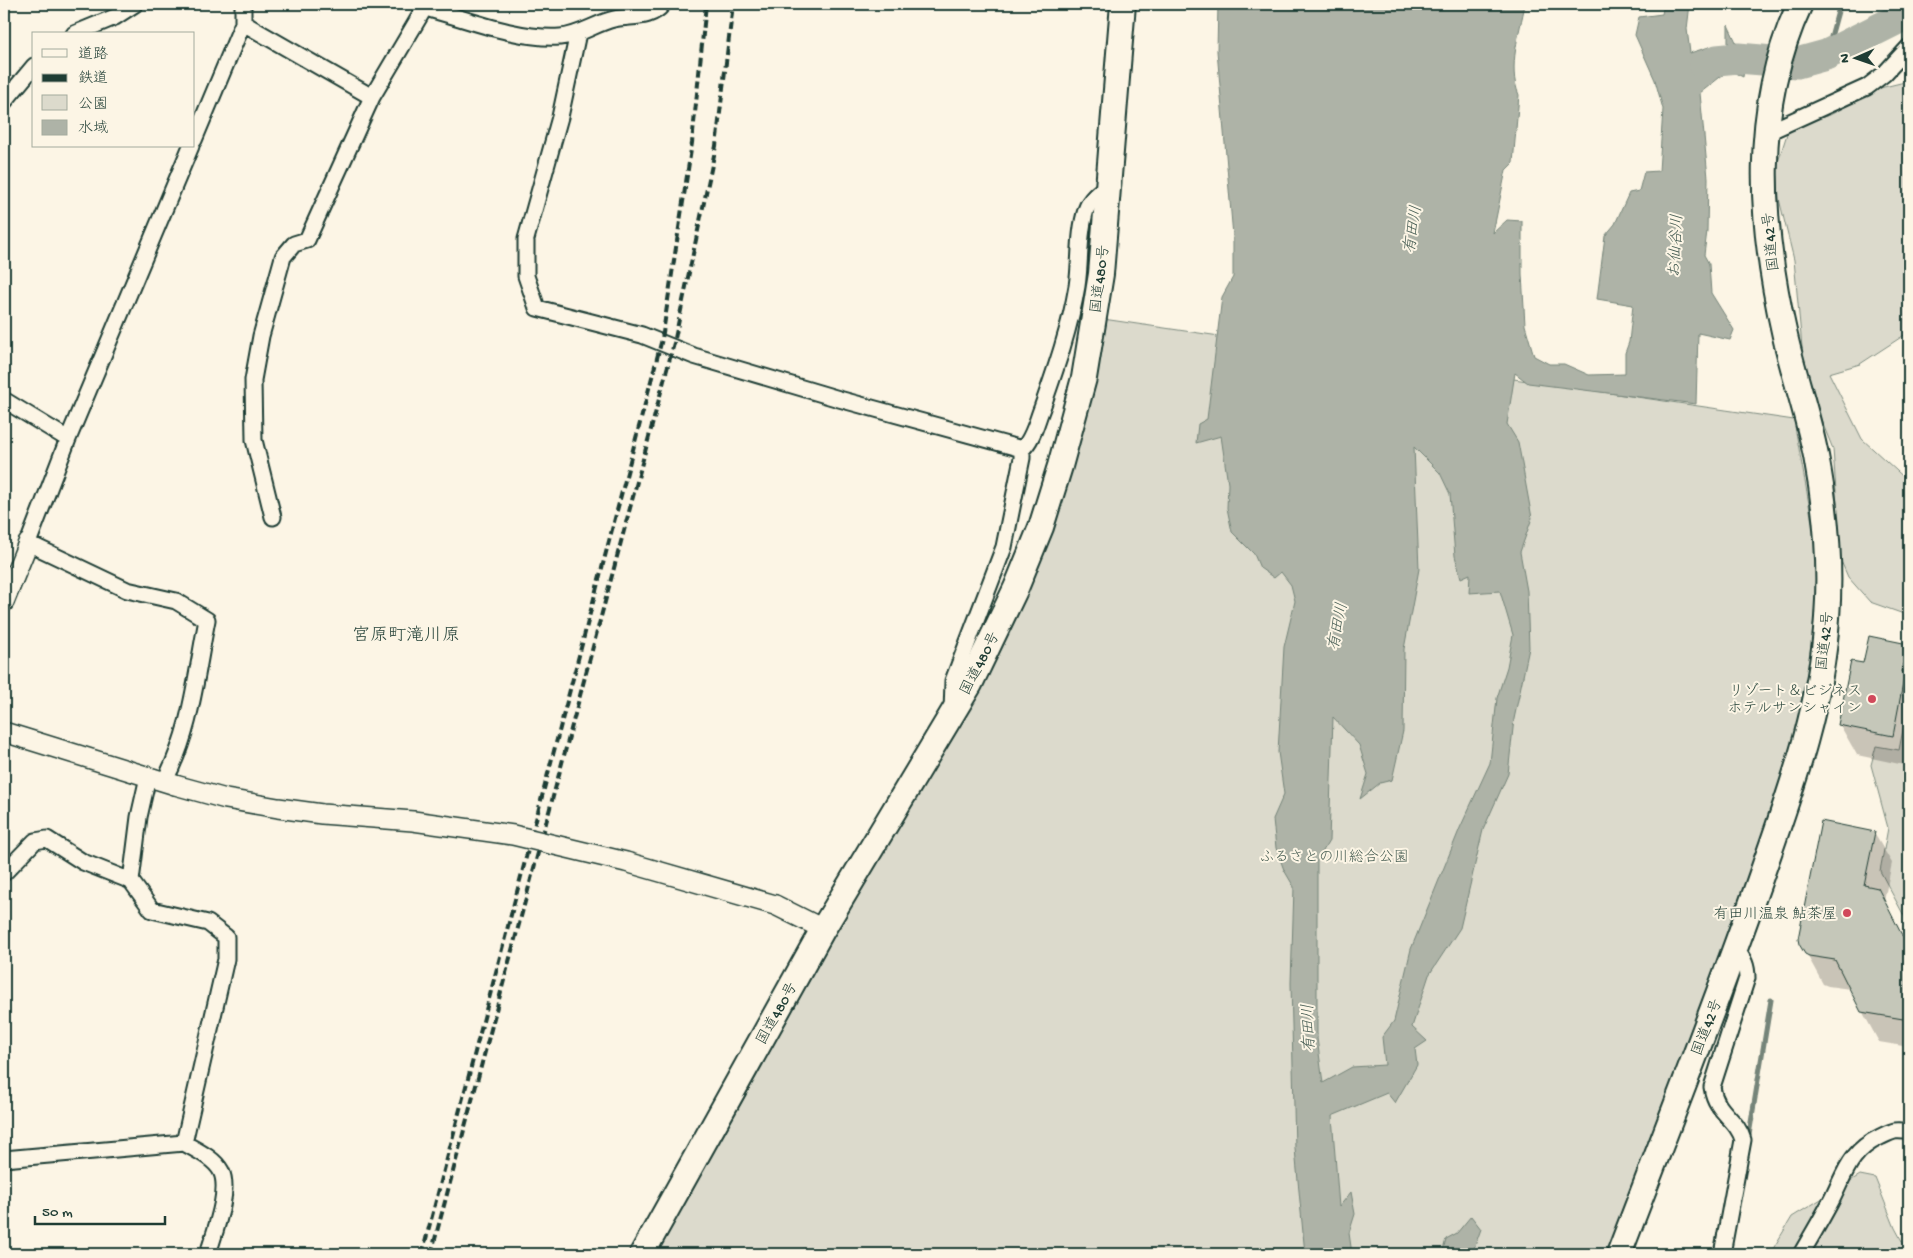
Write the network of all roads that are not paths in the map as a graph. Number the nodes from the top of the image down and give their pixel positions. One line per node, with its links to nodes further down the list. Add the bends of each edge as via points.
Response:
1 (135, 4): 8 (street, via 115,17)
2 (243, 4): 7 (street)
3 (663, 4): 9 (street, via 652,14 614,19)
4 (1123, 4): 17 (highway, 国道480号)
5 (1800, 4): 14 (highway, 国道42号, via 1775,72)
6 (427, 6): 9 (street, via 515,33 542,37); 12 (street)
7 (243, 23): 12 (street); 15 (street)
8 (79, 32)
9 (578, 33): 20 (street, via 560,117 526,239 526,276 537,308 642,335 694,356)
10 (1909, 47): 14 (street, via 1867,87)
11 (32, 68): 13 (street)
12 (372, 97): 21 (street, via 307,240 294,244 284,257 260,336 253,380 254,440)
13 (4, 102)
14 (1766, 133): 30 (highway, 国道42号, via 1766,205 1772,268 1785,336 1816,457 1829,594 1817,700 1797,771)
15 (195, 138)
16 (190, 148): 19 (street)
17 (1109, 185): 20 (street, via 1095,195 1086,208 1070,323 1040,412); 24 (highway, 国道480号, via 1101,274 1090,341 1082,386 1060,466 1041,527 1016,588)
18 (4, 400): 19 (street)
19 (68, 439): 22 (street)
20 (1022, 449): 24 (street, via 1004,547 953,680)
21 (273, 517)
22 (28, 543): 23 (street); 26 (street, via 127,590 176,601 207,620 186,730 178,753)
23 (4, 602)
24 (952, 714): 29 (highway, 国道480号)
25 (4, 732): 26 (street)
26 (162, 781): 28 (street, via 139,817); 29 (street, bridge, via 278,808 513,835 626,862 775,905)
27 (4, 872): 28 (street, via 35,841 47,839 83,862)
28 (131, 881): 32 (street, via 152,910 208,923 226,937 226,959)
29 (823, 929): 35 (highway, 国道480号)
30 (1736, 950): 36 (highway, 国道42号); 37 (street, via 1744,960 1747,978 1712,1087 1722,1112 1736,1125 1743,1140)
31 (1909, 1132): 38 (street, via 1897,1129 1871,1141 1856,1153)
32 (184, 1143): 33 (street); 34 (street, via 205,1154 221,1170 225,1188)
33 (4, 1159)
34 (208, 1254)
35 (642, 1254)
36 (1619, 1254)
37 (1722, 1254)
38 (1801, 1254)

